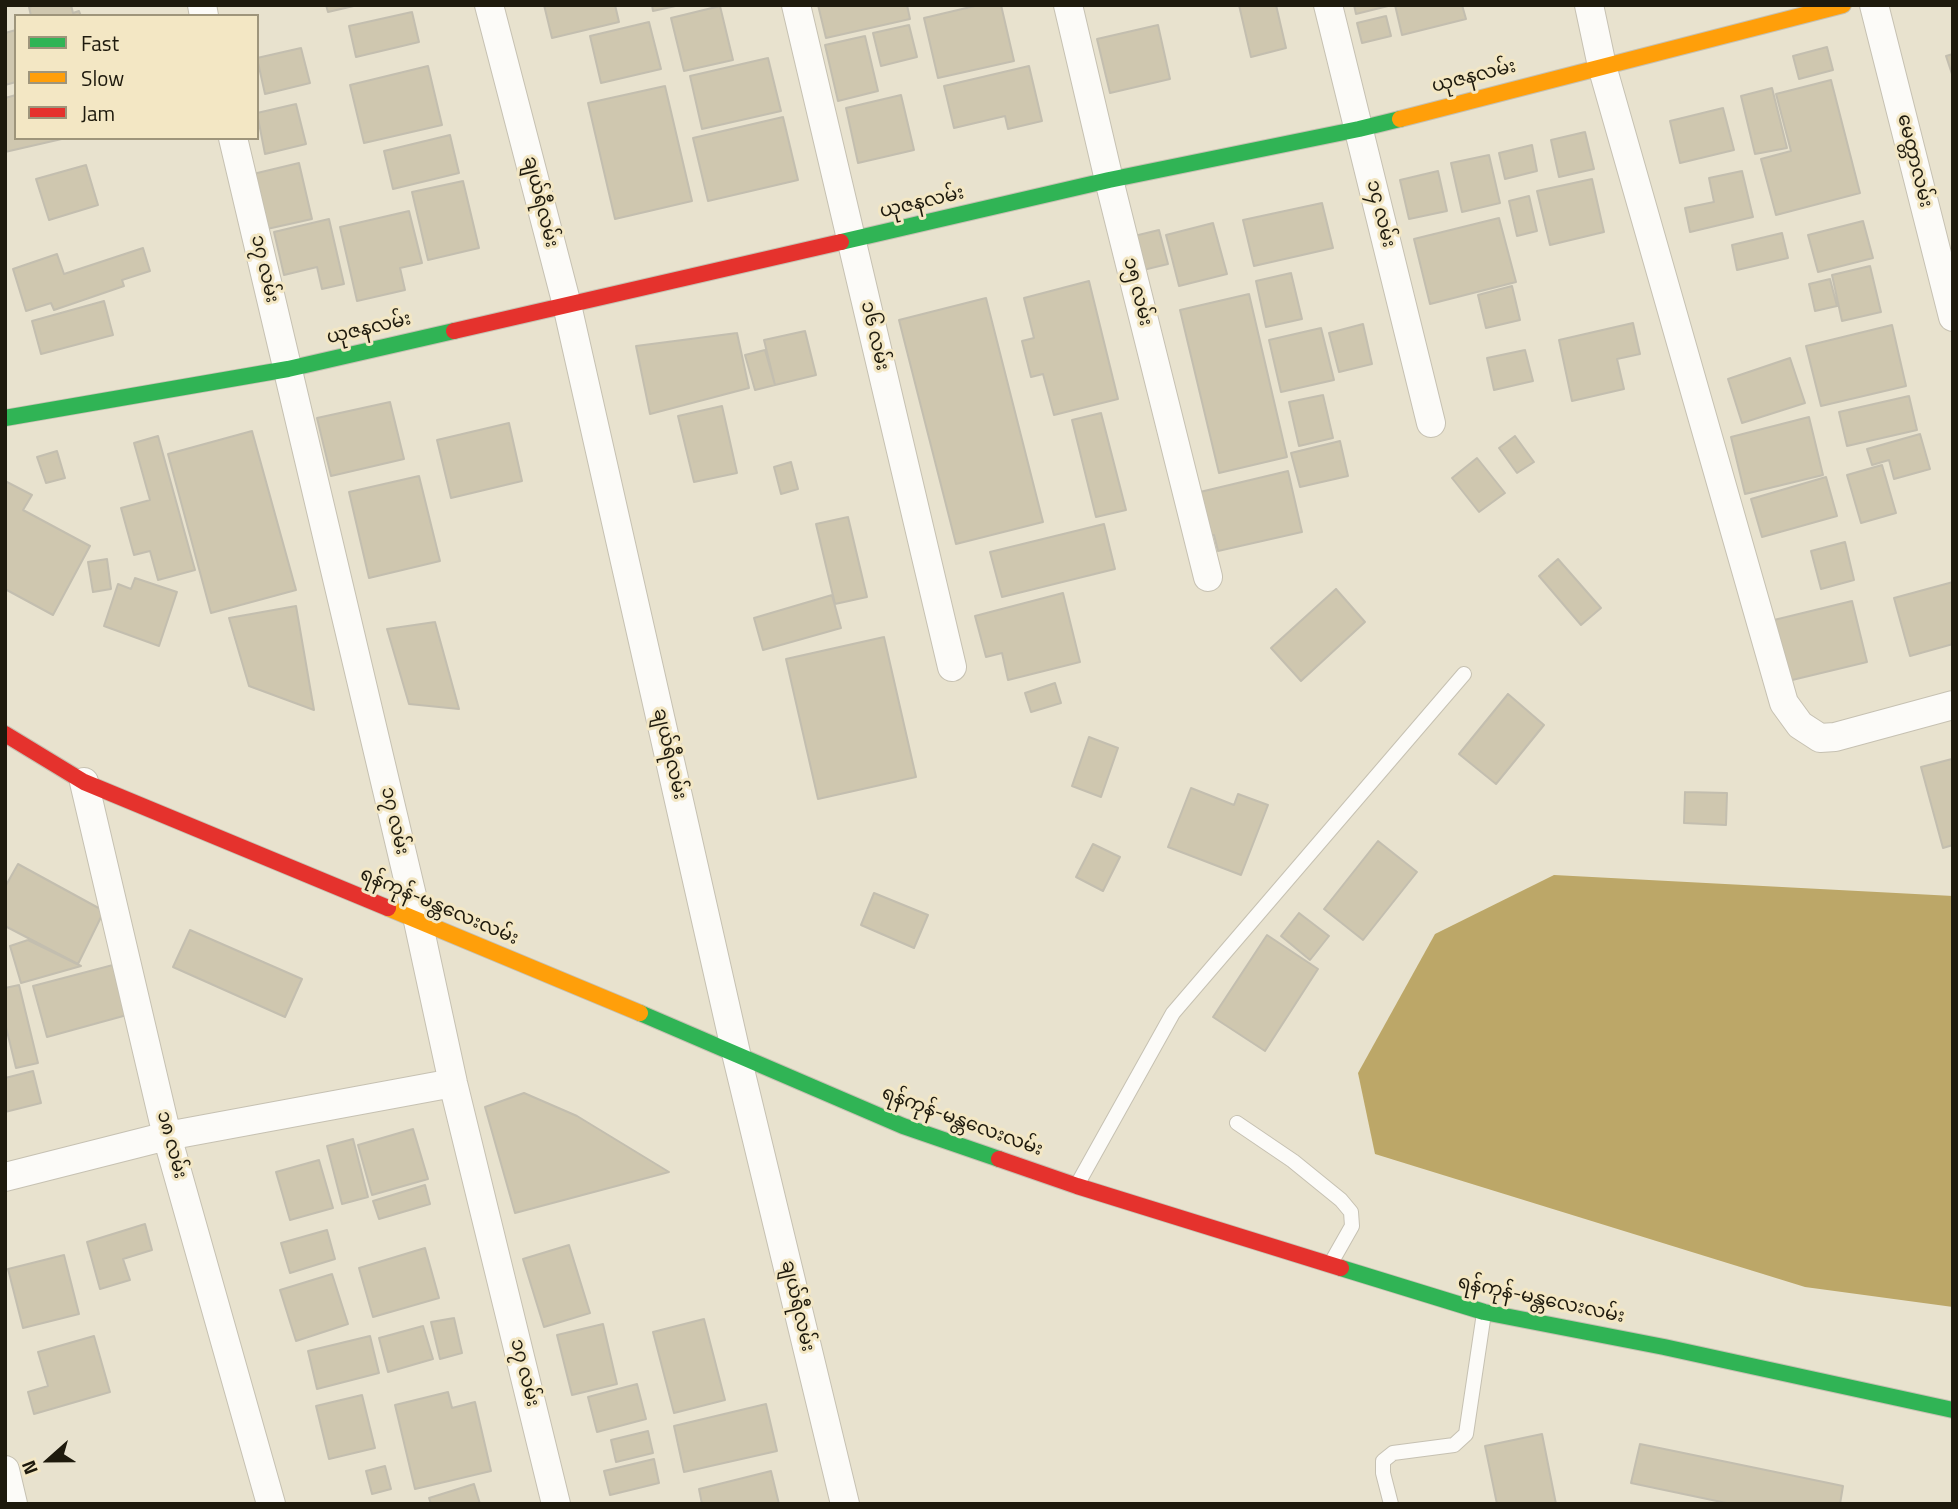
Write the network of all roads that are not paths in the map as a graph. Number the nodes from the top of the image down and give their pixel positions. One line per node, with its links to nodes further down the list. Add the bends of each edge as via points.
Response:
1 (489, 5): 13 (street, ချယ်ရီလမ်း)
2 (796, 5): 12 (street, ၁၆ လမ်း)
3 (1069, 5): 11 (street, ၁၅ လမ်း)
4 (1328, 5): 9 (street, ၁၄ လမ်း)
5 (1589, 5): 8 (street)
6 (1843, 5): 8 (main road, ယုဇနလမ်း)
7 (1874, 5): 14 (street, မေတ္တာလမ်း)
8 (1602, 66): 9 (main road, ယုဇနလမ်း); 21 (street, via 1784,703 1800,725 1820,738)
9 (1359, 129): 11 (main road, ယုဇနလမ်း); 17 (street, ၁၄ လမ်း)
10 (233, 140): 15 (street, ၁၇ လမ်း)
11 (1108, 180): 12 (main road, ယုဇနလမ်း); 18 (street, ၁၅ လမ်း)
12 (852, 241): 13 (main road, ယုဇနလမ်း); 19 (street, ၁၆ လမ်း)
13 (567, 305): 15 (main road, ယုဇနလမ်း); 25 (street, ချယ်ရီလမ်း)
14 (1953, 317)
15 (288, 369): 16 (main road, ယုဇနလမ်း); 24 (street, ၁၇ လမ်း)
16 (5, 418)
17 (1431, 423)
18 (1208, 577)
19 (952, 667)
20 (1464, 674): 30 (lane, via 1173,1013)
21 (1953, 705)
22 (5, 734): 23 (main road, ရန်ကုန်-မန္တလေးလမ်း)
23 (84, 782): 24 (main road, ရန်ကုန်-မန္တလေးလမ်း); 28 (street, ၁၈ လမ်း)
24 (418, 921): 25 (main road, ရန်ကုန်-မန္တလေးလမ်း); 26 (street, ၁၇ လမ်း)
25 (736, 1053): 30 (main road, ရန်ကုန်-မန္တလေးလမ်း, via 903,1126); 38 (street, ချယ်ရီလမ်း)
26 (453, 1083): 28 (street); 37 (street, ၁၇ လမ်း)
27 (1237, 1123): 31 (lane, via 1293,1161 1351,1212 1352,1226)
28 (167, 1136): 29 (street); 36 (street, ၁၈ လမ်း)
29 (5, 1177)
30 (1077, 1186): 31 (main road, ရန်ကုန်-မန္တလေးလမ်း)
31 (1330, 1264): 32 (main road, ရန်ကုန်-မန္တလေးလမ်း)
32 (1484, 1312): 33 (main road, ရန်ကုန်-မန္တလေးလမ်း); 39 (lane, via 1466,1434 1454,1445 1393,1453 1383,1461)
33 (1953, 1410)
34 (5, 1469): 35 (street)
35 (13, 1504)
36 (271, 1504)
37 (556, 1504)
38 (845, 1504)
39 (1391, 1504)

